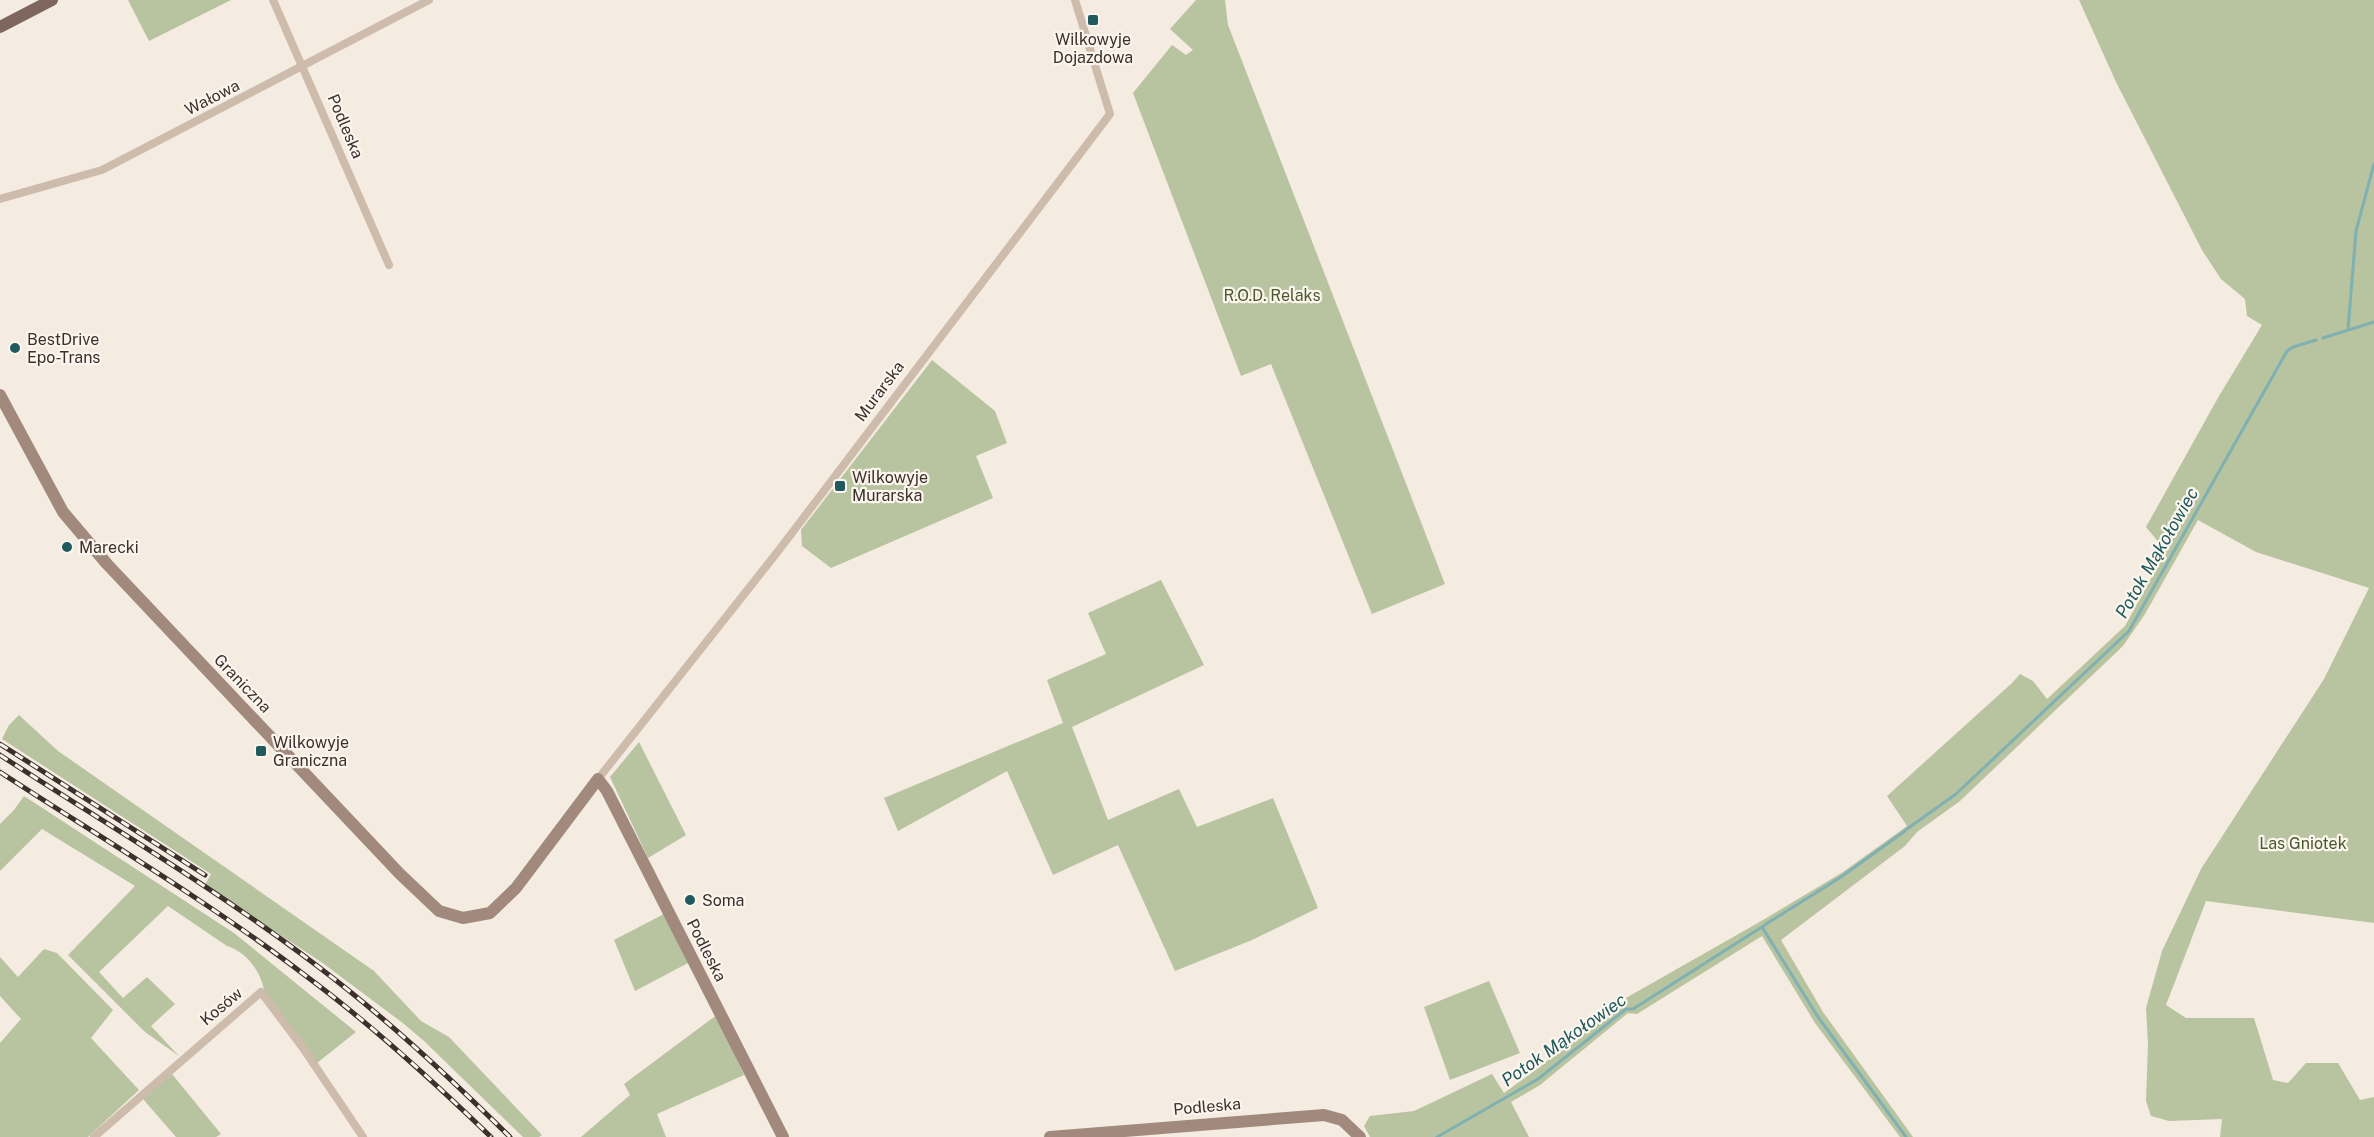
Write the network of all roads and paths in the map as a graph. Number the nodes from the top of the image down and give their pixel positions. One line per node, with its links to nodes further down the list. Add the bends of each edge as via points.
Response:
1 (52, 0): 5 (main road)
2 (273, 0): 6 (street, Podleska)
3 (429, 0): 6 (street, Wałowa)
4 (1075, 0): 10 (street, Murarska, via 1110,114 779,550)
5 (0, 27)
6 (302, 67): 7 (street, Wałowa, via 102,170); 8 (street, Podleska)
7 (0, 199)
8 (389, 265)
9 (0, 395): 10 (street, Graniczna, via 63,512 106,564 439,911 463,918 490,913 516,888)
10 (598, 779): 13 (street, Podleska)
11 (94, 1137): 12 (street, Kosów, via 261,992)
12 (363, 1137)
13 (783, 1137)
14 (1050, 1137): 15 (street, Podleska, via 1324,1115 1342,1120)
15 (1360, 1137)

